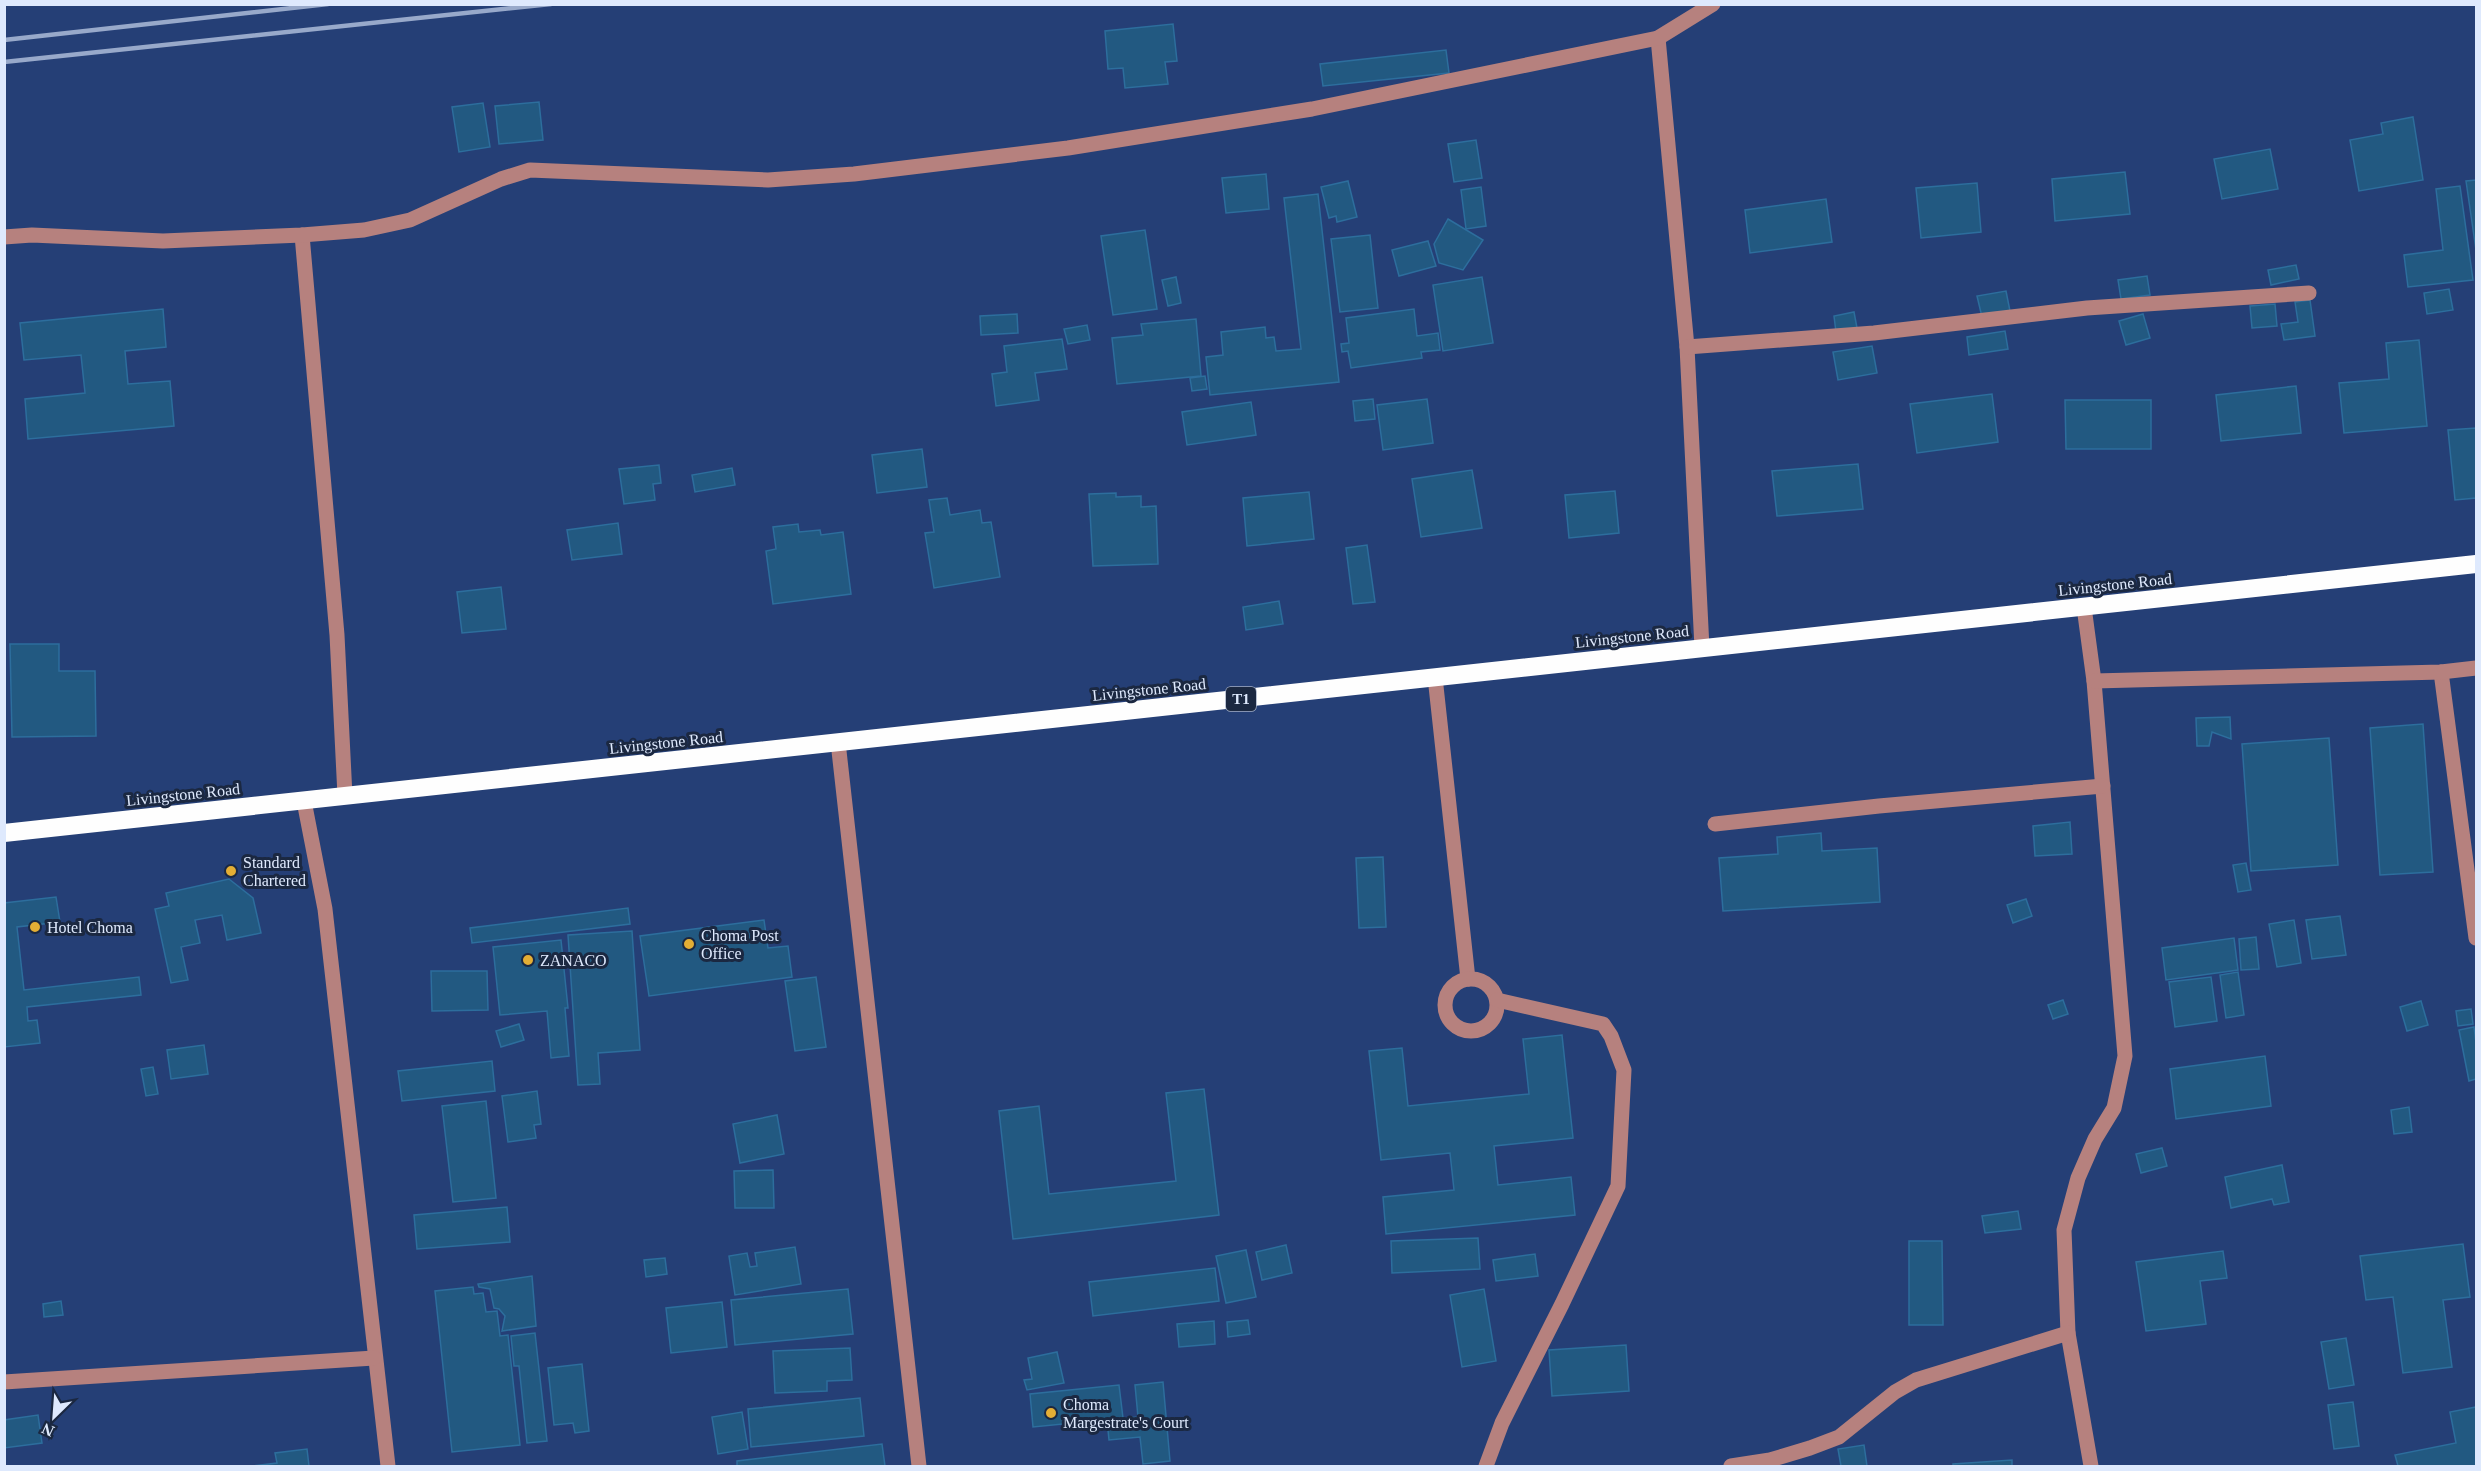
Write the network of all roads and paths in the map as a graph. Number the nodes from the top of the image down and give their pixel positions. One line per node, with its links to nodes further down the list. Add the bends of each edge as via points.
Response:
1 (1713, 4): 2 (street)
2 (1658, 38): 3 (street, via 1312,109 1068,148 854,174 768,180 530,170 410,220 364,230); 6 (street)
3 (302, 235): 4 (street, via 163,241); 16 (street, via 337,635)
4 (4, 237)
5 (2309, 293): 6 (street, via 2087,308 1874,333)
6 (1687, 347): 9 (street)
7 (2476, 564): 8 (highway, Livingstone Road / T1)
8 (2084, 607): 9 (highway, Livingstone Road / T1); 13 (street)
9 (1702, 648): 12 (highway, Livingstone Road / T1)
10 (2476, 668): 11 (street)
11 (2441, 672): 13 (street); 20 (street)
12 (1435, 677): 14 (highway, Livingstone Road / T1); 21 (street)
13 (2094, 681): 15 (street)
14 (838, 742): 16 (highway, Livingstone Road / T1); 27 (street)
15 (2103, 786): 18 (street); 23 (street, via 2125,1056 2114,1108 2078,1178 2064,1230)
16 (345, 796): 17 (highway, Livingstone Road / T1)
17 (304, 801): 19 (highway, Livingstone Road / T1); 24 (street, via 325,909)
18 (1715, 824)
19 (4, 833)
20 (2476, 938)
21 (1468, 979): 22 (street, via 1487,984); 22 (street, via 1455,984 1446,994 1445,1008 1450,1021 1461,1029 1475,1031 1488,1025 1496,1014)
22 (1497, 1000): 28 (street, via 1603,1024 1624,1070 1618,1186 1502,1423)
23 (2068, 1333): 29 (street, via 1916,1380 1839,1437 1770,1460); 30 (street)
24 (374, 1358): 25 (street); 26 (street)
25 (4, 1382)
26 (388, 1467)
27 (919, 1467)
28 (1486, 1467)
29 (1731, 1467)
30 (2091, 1467)

